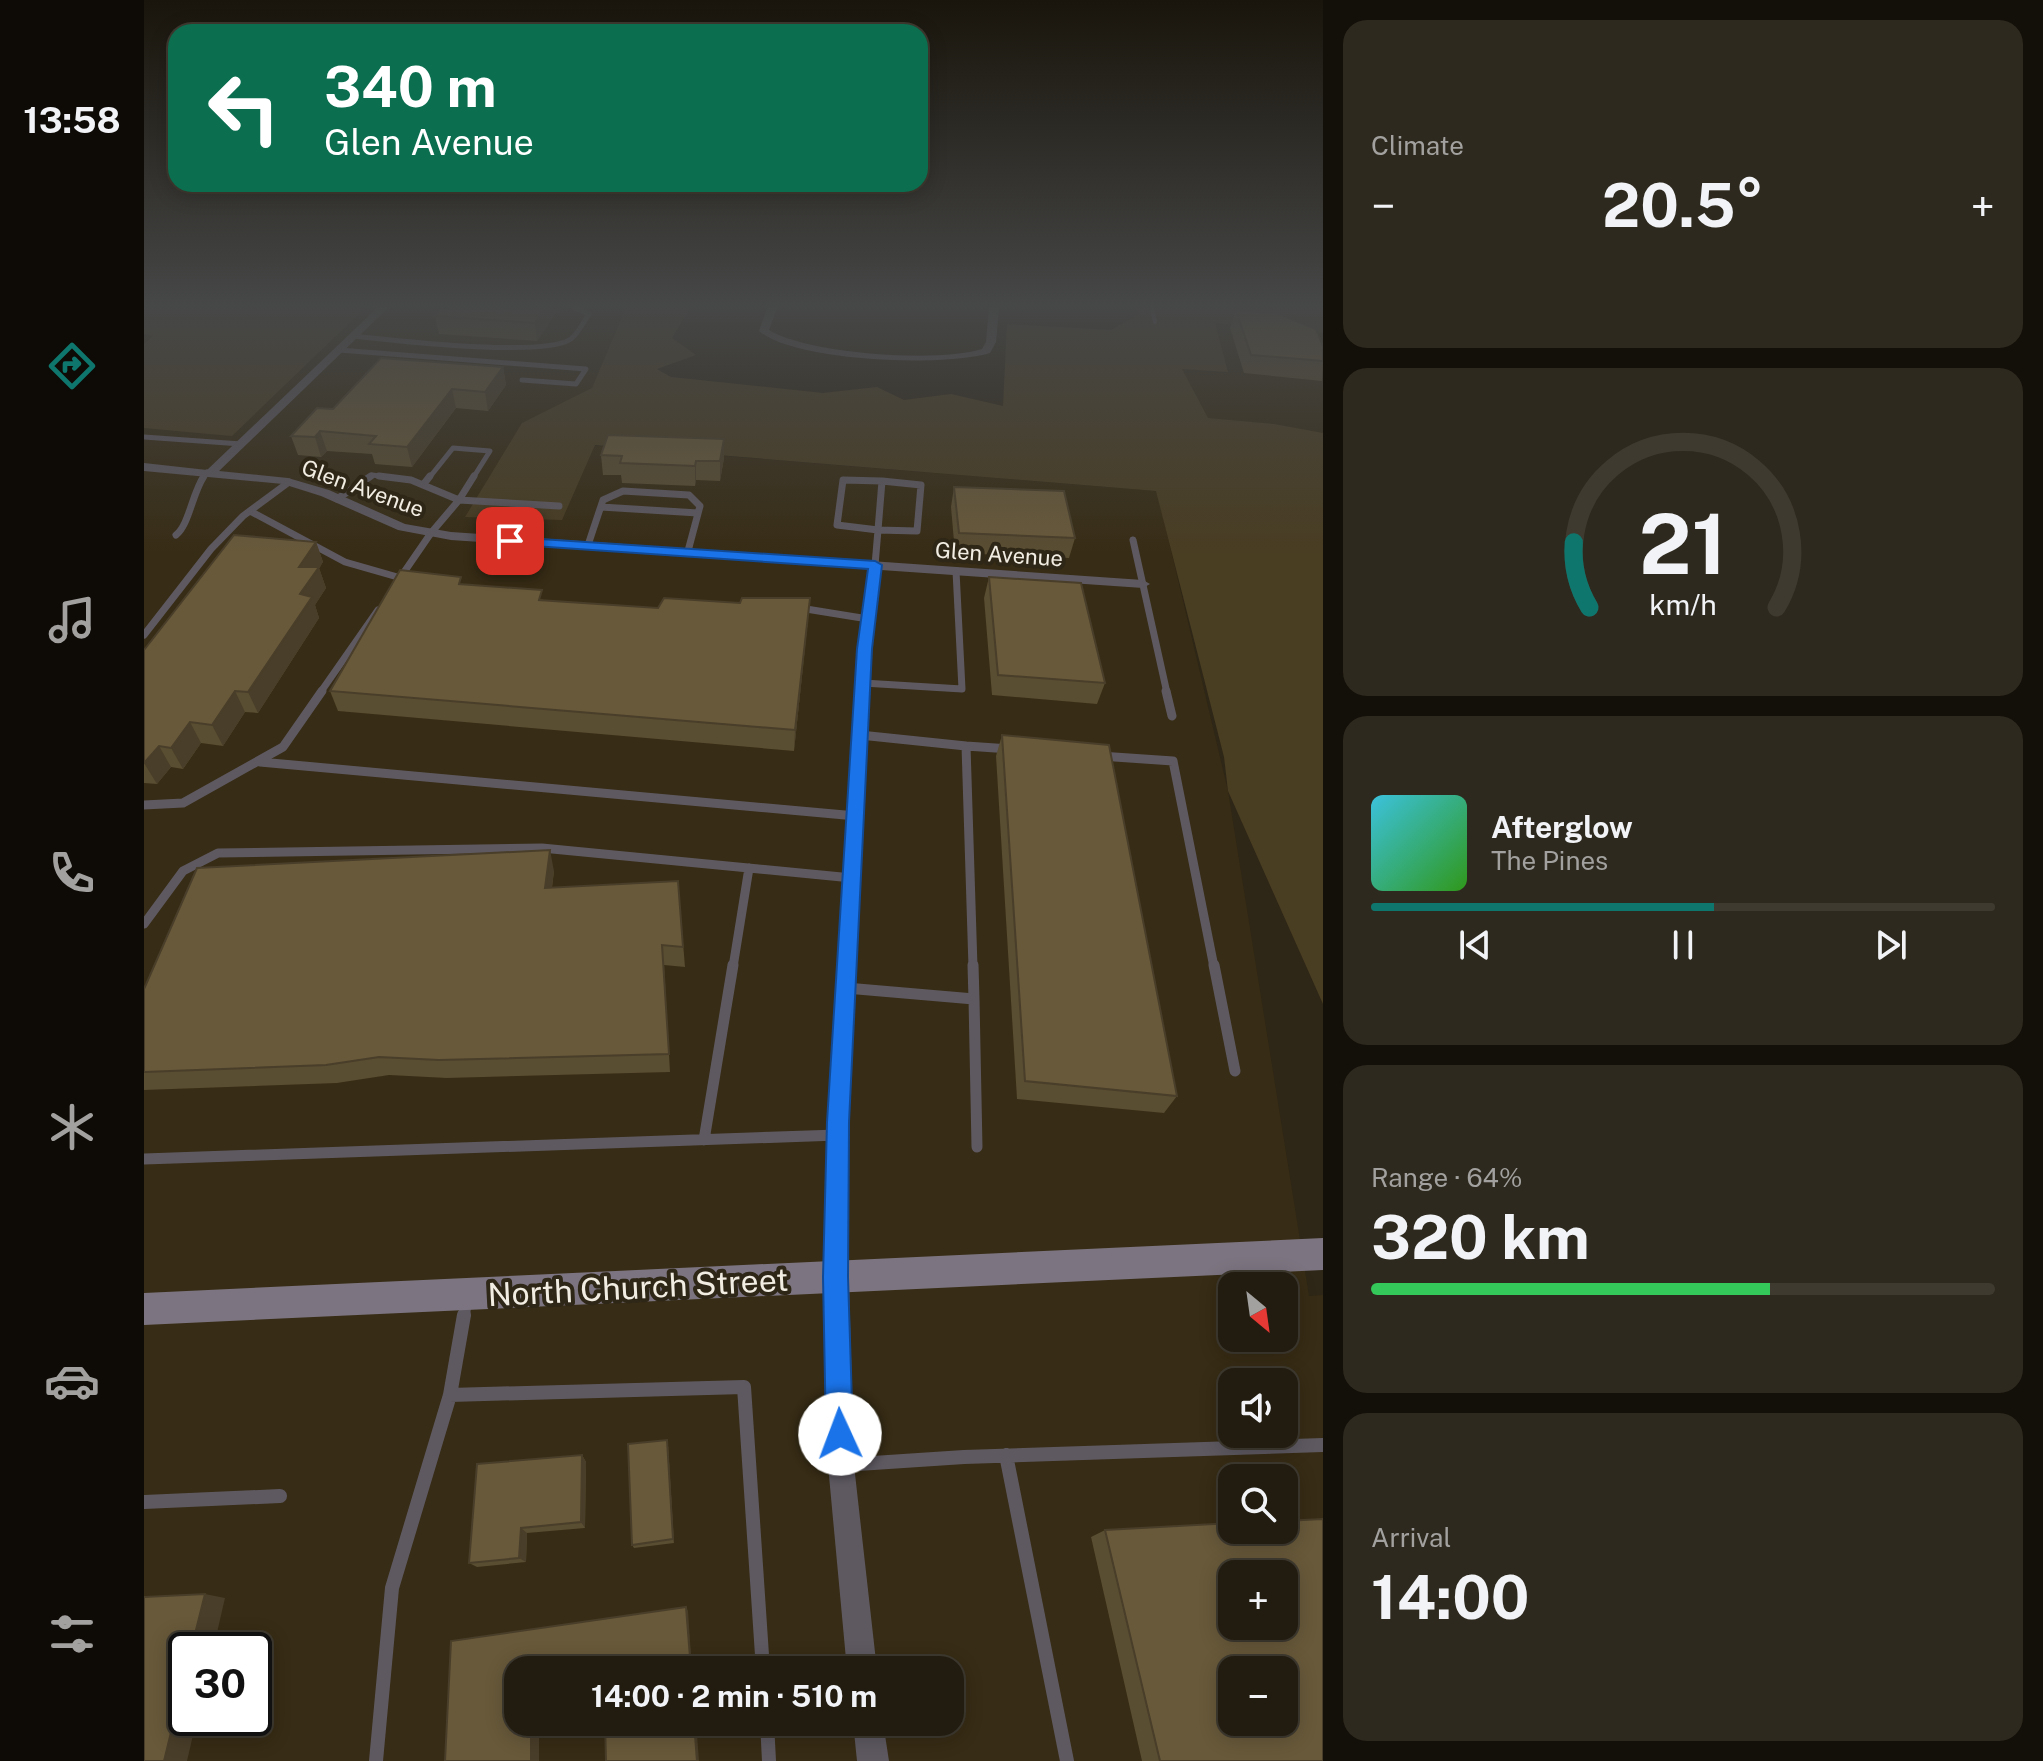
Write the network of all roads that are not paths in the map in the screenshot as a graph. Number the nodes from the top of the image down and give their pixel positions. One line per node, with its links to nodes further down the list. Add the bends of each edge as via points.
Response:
1 (297, 390): 3 (street)
2 (144, 437): 3 (lane)
3 (241, 444): 5 (street)
4 (144, 467): 5 (street, Glen Avenue)
5 (209, 472): 7 (street, Glen Avenue); 17 (lane, via 194,491 184,529)
6 (882, 481): 15 (lane); 15 (lane, via 921,485 918,530); 15 (lane, via 843,480 837,525)
7 (289, 482): 9 (street, Glen Avenue); 13 (lane)
8 (423, 485): 9 (lane, via 372,475); 10 (lane); 10 (lane, via 453,448 490,451)
9 (337, 499): 16 (street, Glen Avenue)
10 (459, 500): 11 (lane); 16 (lane)
11 (559, 506)
12 (601, 507): 14 (lane); 14 (lane, via 603,500 623,491 689,495 700,506); 19 (lane)
13 (250, 511): 23 (lane, via 306,545); 30 (lane, via 211,549)
14 (698, 513): 20 (lane)
15 (879, 530): 21 (lane)
16 (431, 533): 19 (street, Glen Avenue); 23 (lane)
17 (176, 535)
18 (1133, 540): 25 (lane)
19 (588, 545): 20 (street, Glen Avenue)
20 (688, 551): 21 (street, Glen Avenue)
21 (875, 565): 22 (street, Glen Avenue); 29 (street)
22 (956, 571): 25 (street, Glen Avenue); 31 (lane, via 962,689)
23 (399, 579): 24 (lane); 26 (lane)
24 (415, 582)
25 (1143, 584): 32 (lane)
26 (390, 592)
27 (381, 605): 37 (lane, via 283,747)
28 (791, 609): 29 (lane)
29 (868, 619): 31 (street)
30 (144, 635)
31 (863, 683): 33 (street)
32 (1172, 716)
33 (860, 735): 34 (lane); 39 (street)
34 (966, 746): 35 (lane); 44 (lane)
35 (1014, 749)
36 (1093, 755): 45 (lane, via 1173,761)
37 (260, 762): 38 (lane, via 183,803); 39 (lane)
38 (144, 805)
39 (856, 816): 41 (street)
40 (749, 868): 41 (lane); 42 (lane, via 542,848 218,853 197,858 180,872); 47 (lane)
41 (852, 878): 43 (street)
42 (144, 924)
43 (846, 988): 44 (lane); 46 (street)
44 (974, 999): 48 (lane)
45 (1235, 1071)
46 (838, 1135): 47 (lane); 51 (street)
47 (704, 1140): 49 (lane)
48 (977, 1147)
49 (144, 1159)
50 (1323, 1254): 51 (main road, North Church Street)
51 (835, 1277): 52 (main road, North Church Street); 57 (street)
52 (468, 1295): 53 (main road, North Church Street); 54 (lane)
53 (144, 1309)
54 (450, 1395): 60 (lane, via 744,1387); 64 (lane, via 392,1588)
55 (1323, 1445): 56 (lane)
56 (1006, 1455): 57 (lane); 67 (lane)
57 (841, 1465): 61 (street)
58 (280, 1496): 59 (lane)
59 (144, 1502)
60 (762, 1656)
61 (861, 1656)
62 (768, 1736): 65 (lane)
63 (870, 1736): 66 (street)
64 (376, 1761)
65 (769, 1761)
66 (873, 1761)
67 (1067, 1761)

